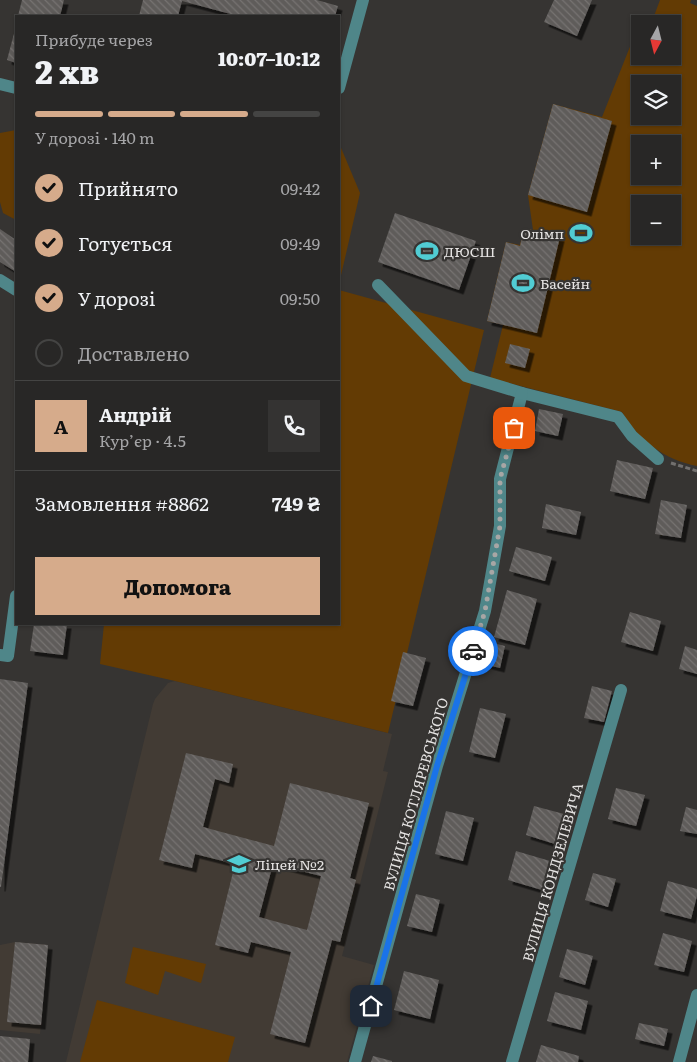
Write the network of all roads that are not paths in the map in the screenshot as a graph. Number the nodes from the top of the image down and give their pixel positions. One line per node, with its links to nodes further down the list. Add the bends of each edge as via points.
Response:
1 (363, 0): 3 (street)
2 (0, 84): 4 (street)
3 (340, 84)
4 (15, 88)
5 (0, 280): 7 (street)
6 (378, 285): 8 (street, via 466,376)
7 (15, 289)
8 (522, 393): 9 (street, via 618,417 632,436); 14 (street, ВУЛИЦЯ КОТЛЯРЕВСЬКОГО, via 500,479 500,526 485,611 437,766)
9 (658, 459)
10 (15, 604): 11 (street, via 8,656)
11 (0, 655)
12 (621, 690): 15 (street, ВУЛИЦЯ КОНДЗЕЛЕВИЧА)
13 (697, 995): 16 (street)
14 (355, 1062)
15 (512, 1062)
16 (679, 1062)

